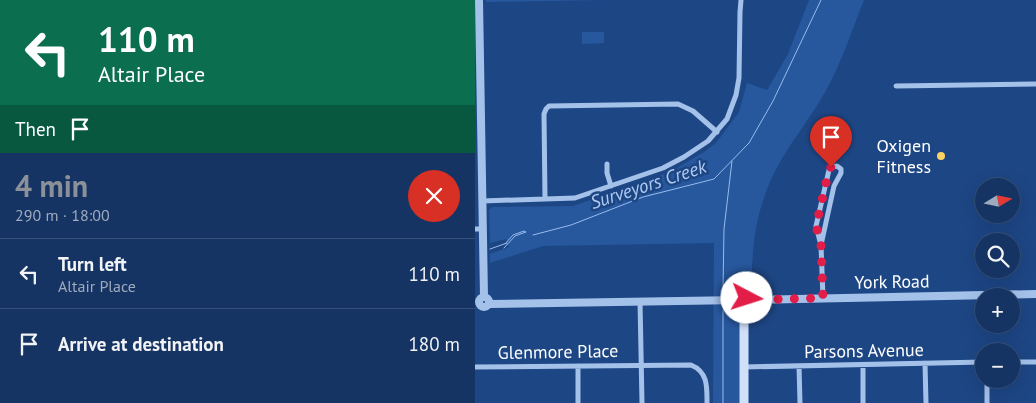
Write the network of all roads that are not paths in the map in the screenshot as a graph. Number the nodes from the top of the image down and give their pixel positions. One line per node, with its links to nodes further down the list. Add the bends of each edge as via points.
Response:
1 (479, 0): 3 (street)
2 (741, 0): 6 (street, via 738,88 731,110)
3 (477, 62): 10 (street)
4 (1036, 84): 5 (street)
5 (896, 86)
6 (717, 132): 8 (street, via 704,144 670,164); 9 (street, via 690,109 675,104 549,106 544,114)
7 (607, 164): 8 (street)
8 (611, 186): 9 (street, via 575,198)
9 (545, 199): 10 (street)
10 (482, 201): 11 (street)
11 (479, 229): 16 (street)
12 (821, 245): 12 (street, via 816,224 829,170 837,166 841,173 834,186); 14 (street)
13 (1036, 294): 14 (street, York Road)
14 (823, 298): 17 (street, York Road)
15 (641, 301): 16 (street, York Road); 17 (street, York Road); 22 (street)
16 (482, 302)
17 (744, 302): 27 (main road)
18 (975, 362): 21 (street, Parsons Avenue)
19 (1020, 362): 20 (street)
20 (1036, 362)
21 (925, 363): 23 (street, Parsons Avenue); 35 (street)
22 (641, 365): 24 (street, Glenmore Place); 30 (street); 31 (street, Glenmore Place, via 685,364 696,367 705,378)
23 (863, 365): 25 (street, Parsons Avenue); 34 (street)
24 (578, 366): 26 (street, Glenmore Place); 29 (street)
25 (799, 366): 27 (street, Parsons Avenue); 33 (street)
26 (475, 367)
27 (744, 367): 32 (main road)
28 (987, 388): 36 (street)
29 (578, 403)
30 (642, 403)
31 (707, 403)
32 (744, 403)
33 (800, 403)
34 (863, 403)
35 (926, 403)
36 (987, 403)

